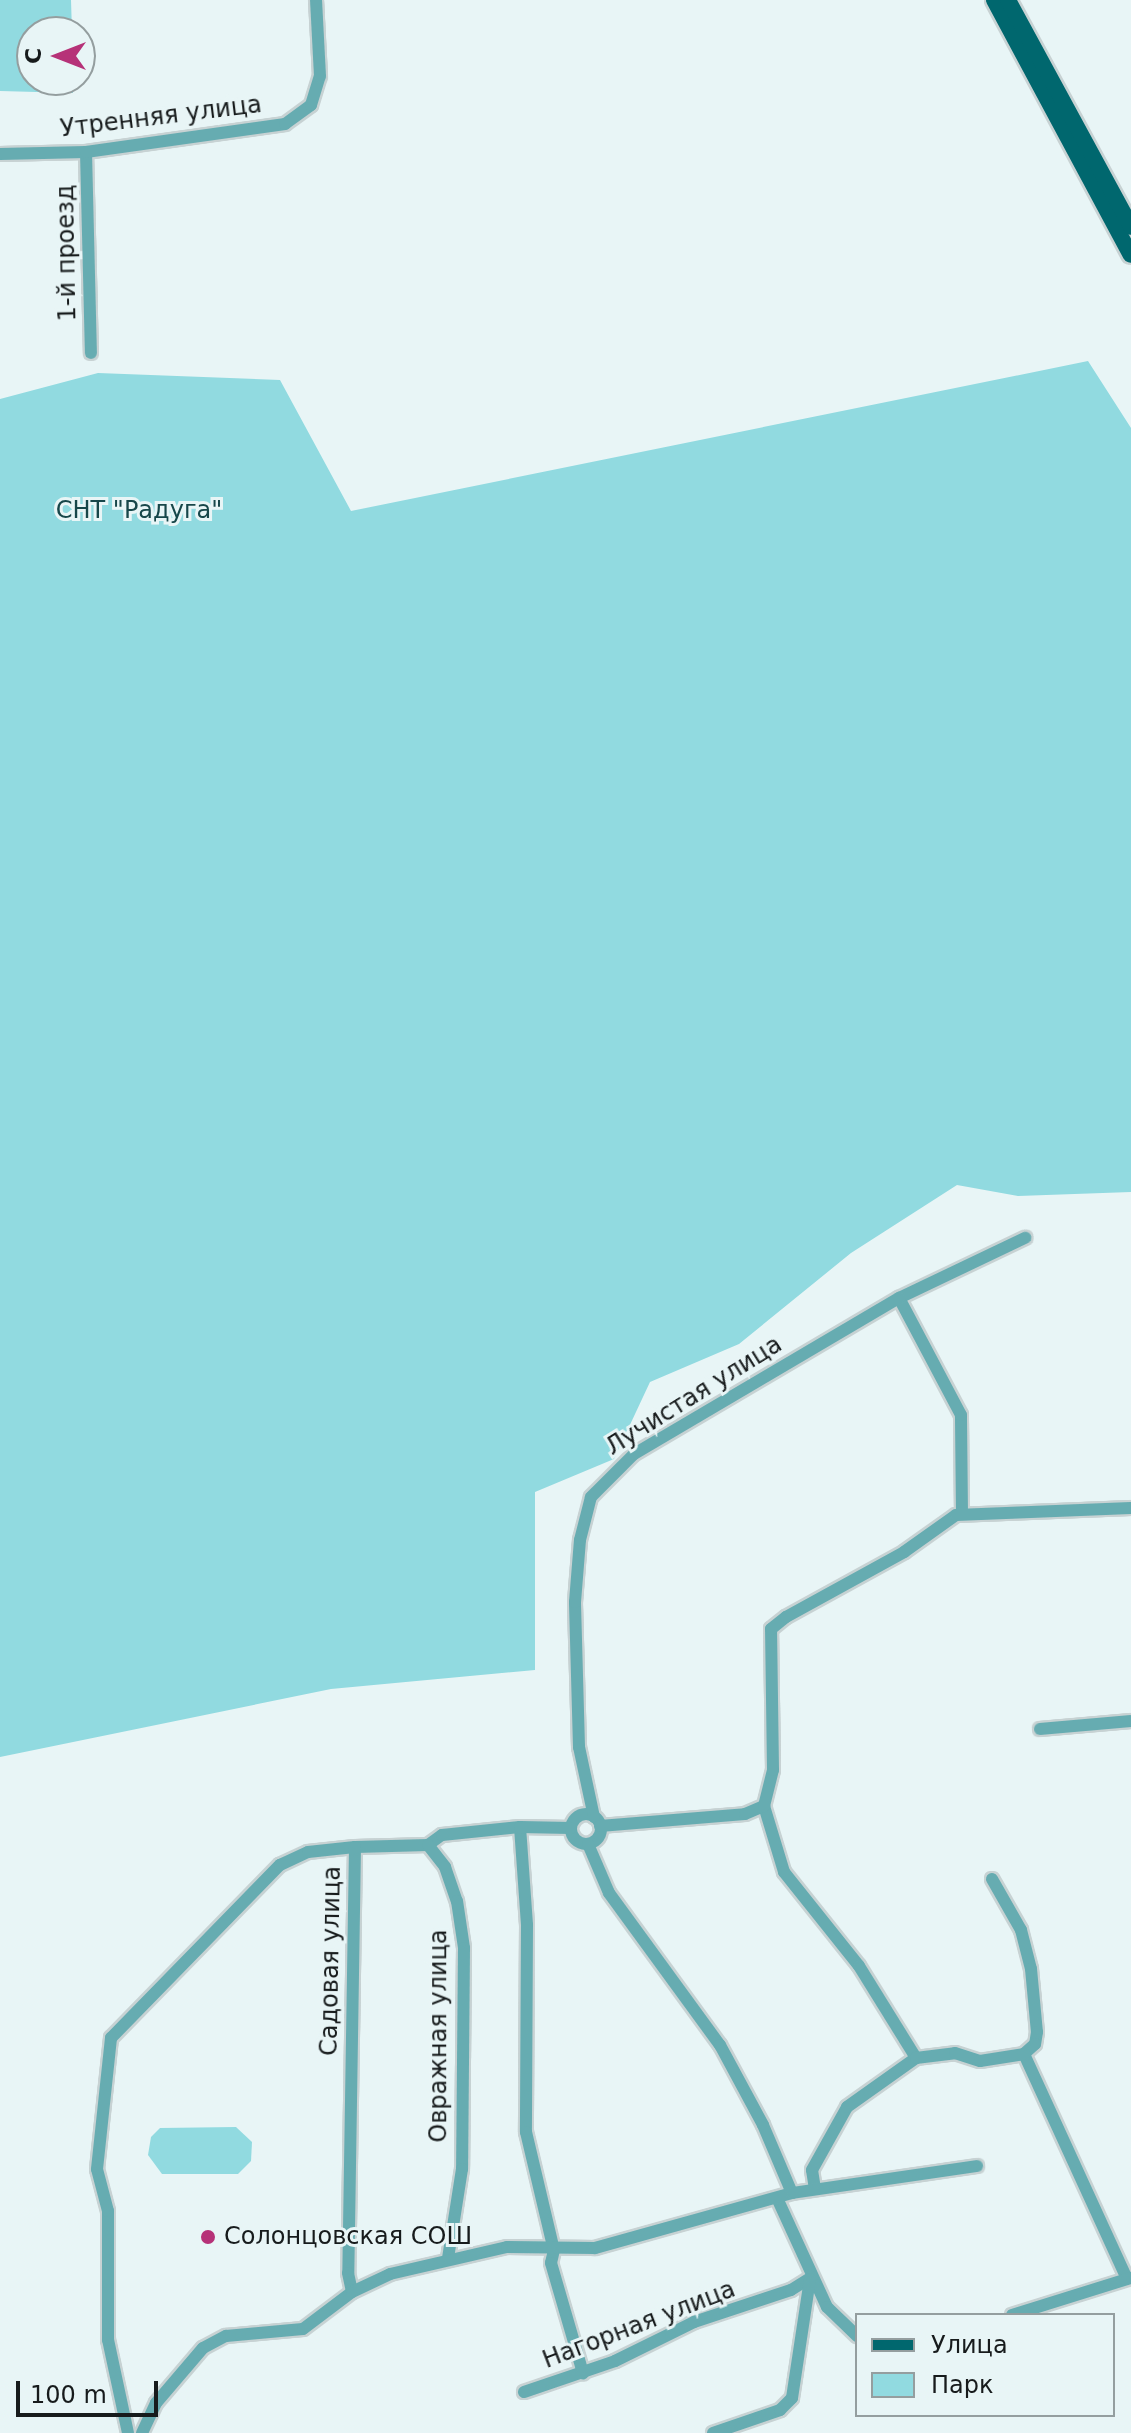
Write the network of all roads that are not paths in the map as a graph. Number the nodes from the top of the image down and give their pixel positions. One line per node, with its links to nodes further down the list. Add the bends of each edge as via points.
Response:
1 (316, 0): 4 (street, Утренняя улица, via 320,76 311,105 285,124)
2 (994, 0): 7 (main road)
3 (1008, 0): 6 (main road)
4 (86, 152): 5 (street, Утренняя улица); 8 (street, 1-й проезд)
5 (0, 154)
6 (1131, 227)
7 (1131, 255)
8 (91, 353)
9 (1025, 1238): 10 (street, Лучистая улица)
10 (899, 1298): 12 (street, via 961,1415); 16 (street, Лучистая улица, via 634,1454 591,1497 580,1540 575,1602 579,1747)
11 (1131, 1508): 12 (street)
12 (962, 1514): 15 (street, via 771,1629 773,1770)
13 (1131, 1721): 14 (street)
14 (1040, 1729)
15 (764, 1806): 16 (street, via 745,1814); 24 (street, via 784,1872 859,1966)
16 (597, 1822): 18 (street, via 581,1815); 19 (street, via 598,1837)
17 (520, 1827): 18 (street); 20 (street, via 442,1835); 29 (street, via 527,1925 524,2110)
18 (571, 1828): 19 (street, via 574,1839)
19 (588, 1844): 27 (street, via 609,1893 720,2045)
20 (428, 1845): 21 (street); 30 (street, Овражная улица, via 450,1882 464,1948 461,2184)
21 (355, 1847): 33 (street, Садовая улица, via 348,2273); 38 (street, Садовая улица, via 299,1854 280,1865 115,2030 97,2169 108,2211 108,2340)
22 (992, 1879): 23 (street, via 1021,1930 1031,1969 1037,2032 1035,2044)
23 (1024, 2054): 24 (street, via 980,2061 955,2053); 32 (street)
24 (916, 2058): 26 (street, via 847,2107 812,2170)
25 (977, 2166): 26 (street)
26 (815, 2189): 27 (street)
27 (792, 2193): 28 (street)
28 (777, 2198): 29 (street, via 595,2248); 31 (street)
29 (554, 2250): 30 (street, via 507,2247); 36 (street, via 551,2263)
30 (448, 2258): 33 (street, via 390,2274)
31 (812, 2277): 35 (street, via 827,2307); 36 (street, Нагорная улица, via 791,2290 694,2322); 40 (street, via 804,2293 801,2355 792,2398 780,2410)
32 (1129, 2278): 34 (street)
33 (352, 2292): 39 (street, via 303,2329 226,2336 203,2348 156,2403)
34 (1018, 2313)
35 (855, 2334)
36 (583, 2373): 37 (street, Нагорная улица)
37 (524, 2392)
38 (128, 2433)
39 (142, 2433)
40 (713, 2433)

